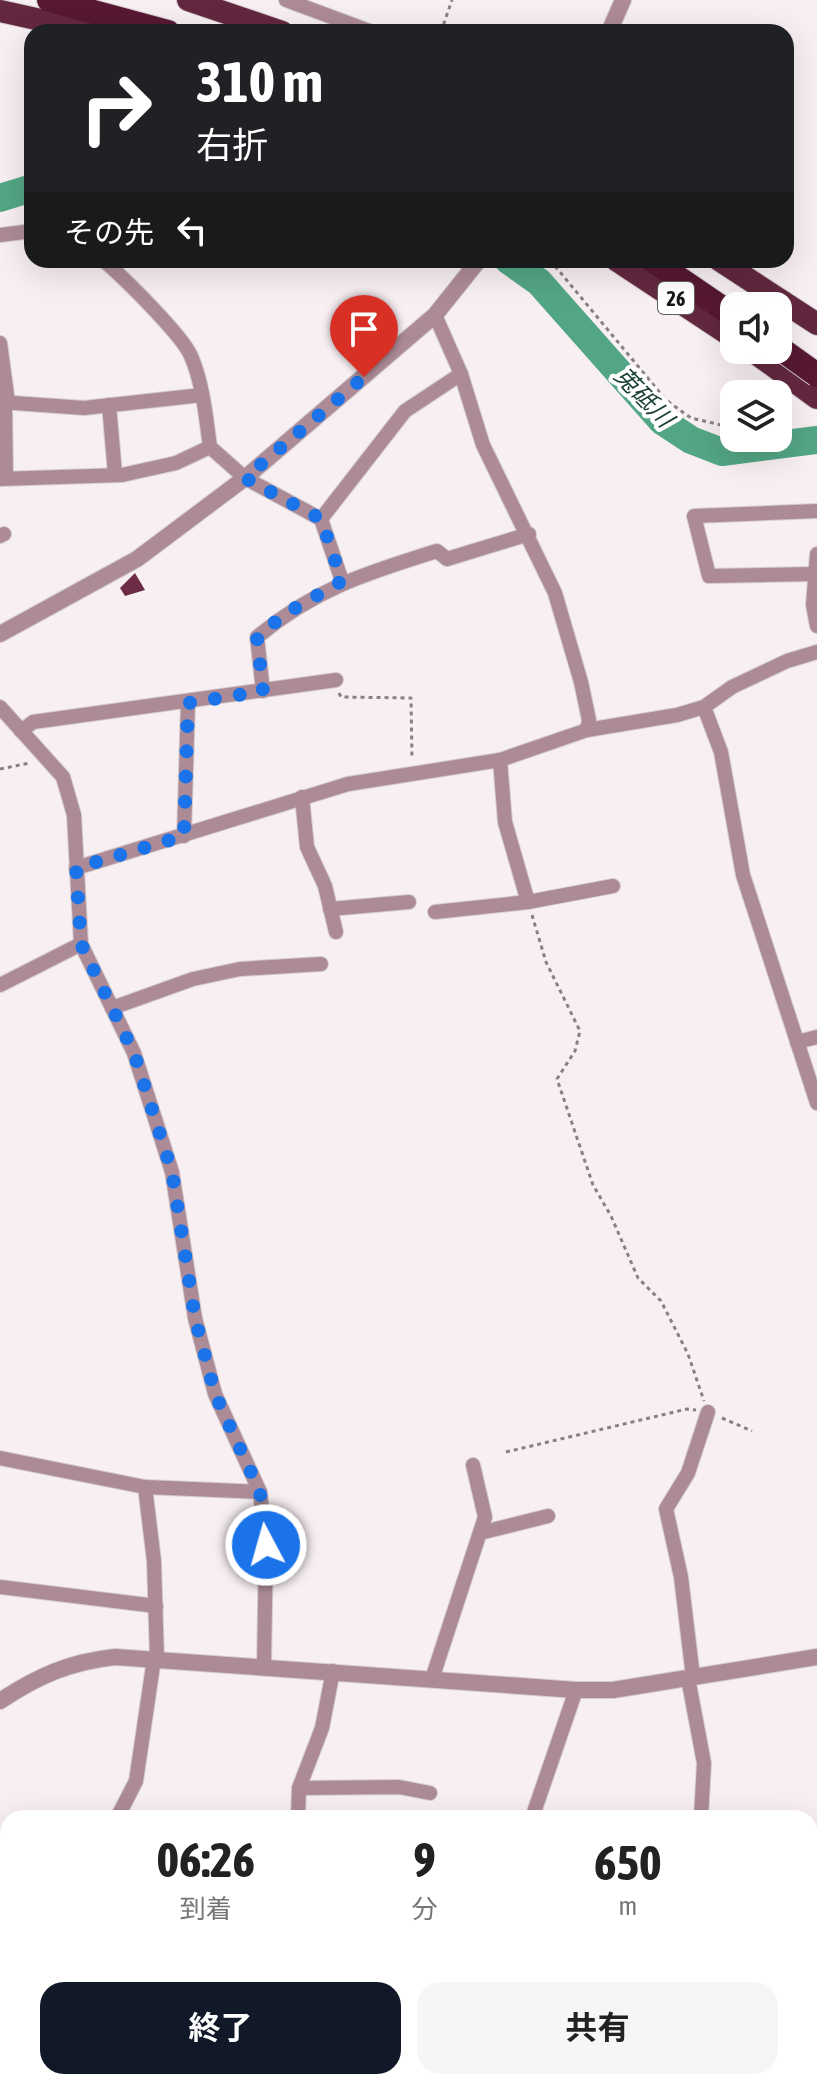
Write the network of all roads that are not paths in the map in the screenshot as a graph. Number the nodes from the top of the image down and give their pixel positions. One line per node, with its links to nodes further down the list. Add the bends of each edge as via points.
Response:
1 (49, 0): 7 (highway)
2 (188, 0): 8 (highway)
3 (286, 0): 9 (street)
4 (623, 0): 10 (street)
5 (0, 11): 6 (highway)
6 (59, 24)
7 (138, 24)
8 (258, 24)
9 (350, 24)
10 (612, 24)
11 (24, 232): 12 (street)
12 (0, 235)
13 (113, 268): 28 (street, via 191,353)
14 (473, 268): 19 (street)
15 (628, 268): 21 (highway, 26)
16 (664, 268): 18 (highway, 26)
17 (731, 268): 20 (highway)
18 (720, 306)
19 (435, 315): 26 (street); 34 (street)
20 (817, 324)
21 (720, 329)
22 (0, 343): 29 (street)
23 (817, 358): 27 (street)
24 (792, 363): 27 (highway, bridge)
25 (775, 364): 27 (highway)
26 (461, 374): 36 (street, via 405,411); 37 (street, via 483,445)
27 (812, 386)
28 (202, 395): 30 (street); 31 (street)
29 (4, 402): 30 (street); 33 (street)
30 (109, 405): 32 (street)
31 (210, 447): 32 (street, via 176,463); 34 (street)
32 (115, 474): 33 (street)
33 (3, 478)
34 (245, 478): 36 (street); 42 (street, via 137,559)
35 (817, 511): 39 (street, via 694,516 709,576)
36 (321, 519): 40 (street)
37 (529, 534): 40 (street, via 447,559 437,551); 49 (street, via 555,593 581,682)
38 (817, 554): 39 (street)
39 (814, 574): 41 (street)
40 (342, 581): 45 (street, via 257,637)
41 (817, 626)
42 (0, 634)
43 (817, 652): 48 (street, via 732,687)
44 (336, 680): 45 (street)
45 (263, 691): 46 (street)
46 (188, 703): 50 (street, via 33,722); 53 (street)
47 (0, 707): 50 (street)
48 (704, 707): 49 (street); 66 (street, via 721,752 743,875)
49 (587, 730): 51 (street)
50 (21, 731): 54 (street, via 63,777 74,815)
51 (500, 760): 52 (street, via 348,784); 57 (street, via 505,822)
52 (302, 797): 53 (street); 58 (street, via 307,847)
53 (184, 836): 54 (street)
54 (76, 868): 61 (street)
55 (613, 886): 57 (street)
56 (409, 902): 58 (street)
57 (528, 902): 59 (street)
58 (330, 909): 60 (street)
59 (435, 912)
60 (336, 932)
61 (81, 944): 63 (street); 64 (street)
62 (321, 964): 64 (street, via 240,969 193,979)
63 (0, 985)
64 (112, 1008): 72 (street, via 134,1053 172,1172 195,1318 215,1394)
65 (817, 1037): 66 (street)
66 (797, 1042): 67 (street)
67 (817, 1103)
68 (708, 1412): 81 (street, via 688,1473 666,1509 681,1577)
69 (0, 1458): 71 (street)
70 (473, 1465): 74 (street, via 485,1517)
71 (145, 1487): 72 (street); 76 (street)
72 (260, 1492): 79 (street, via 266,1545)
73 (548, 1516): 74 (street)
74 (480, 1533): 82 (street)
75 (0, 1587): 76 (street)
76 (156, 1606): 78 (street)
77 (817, 1657): 81 (street)
78 (156, 1659): 79 (street); 84 (street, via 115,1657 63,1666); 87 (street, via 136,1781)
79 (264, 1666): 80 (street)
80 (333, 1671): 82 (street); 85 (street, via 322,1728)
81 (691, 1677): 83 (street, via 613,1690); 90 (street, via 704,1763)
82 (432, 1679): 83 (street)
83 (576, 1690): 89 (street)
84 (0, 1701)
85 (299, 1788): 86 (street, via 399,1787); 88 (street)
86 (430, 1793)
87 (121, 1810)
88 (298, 1810)
89 (535, 1810)
90 (701, 1810)

